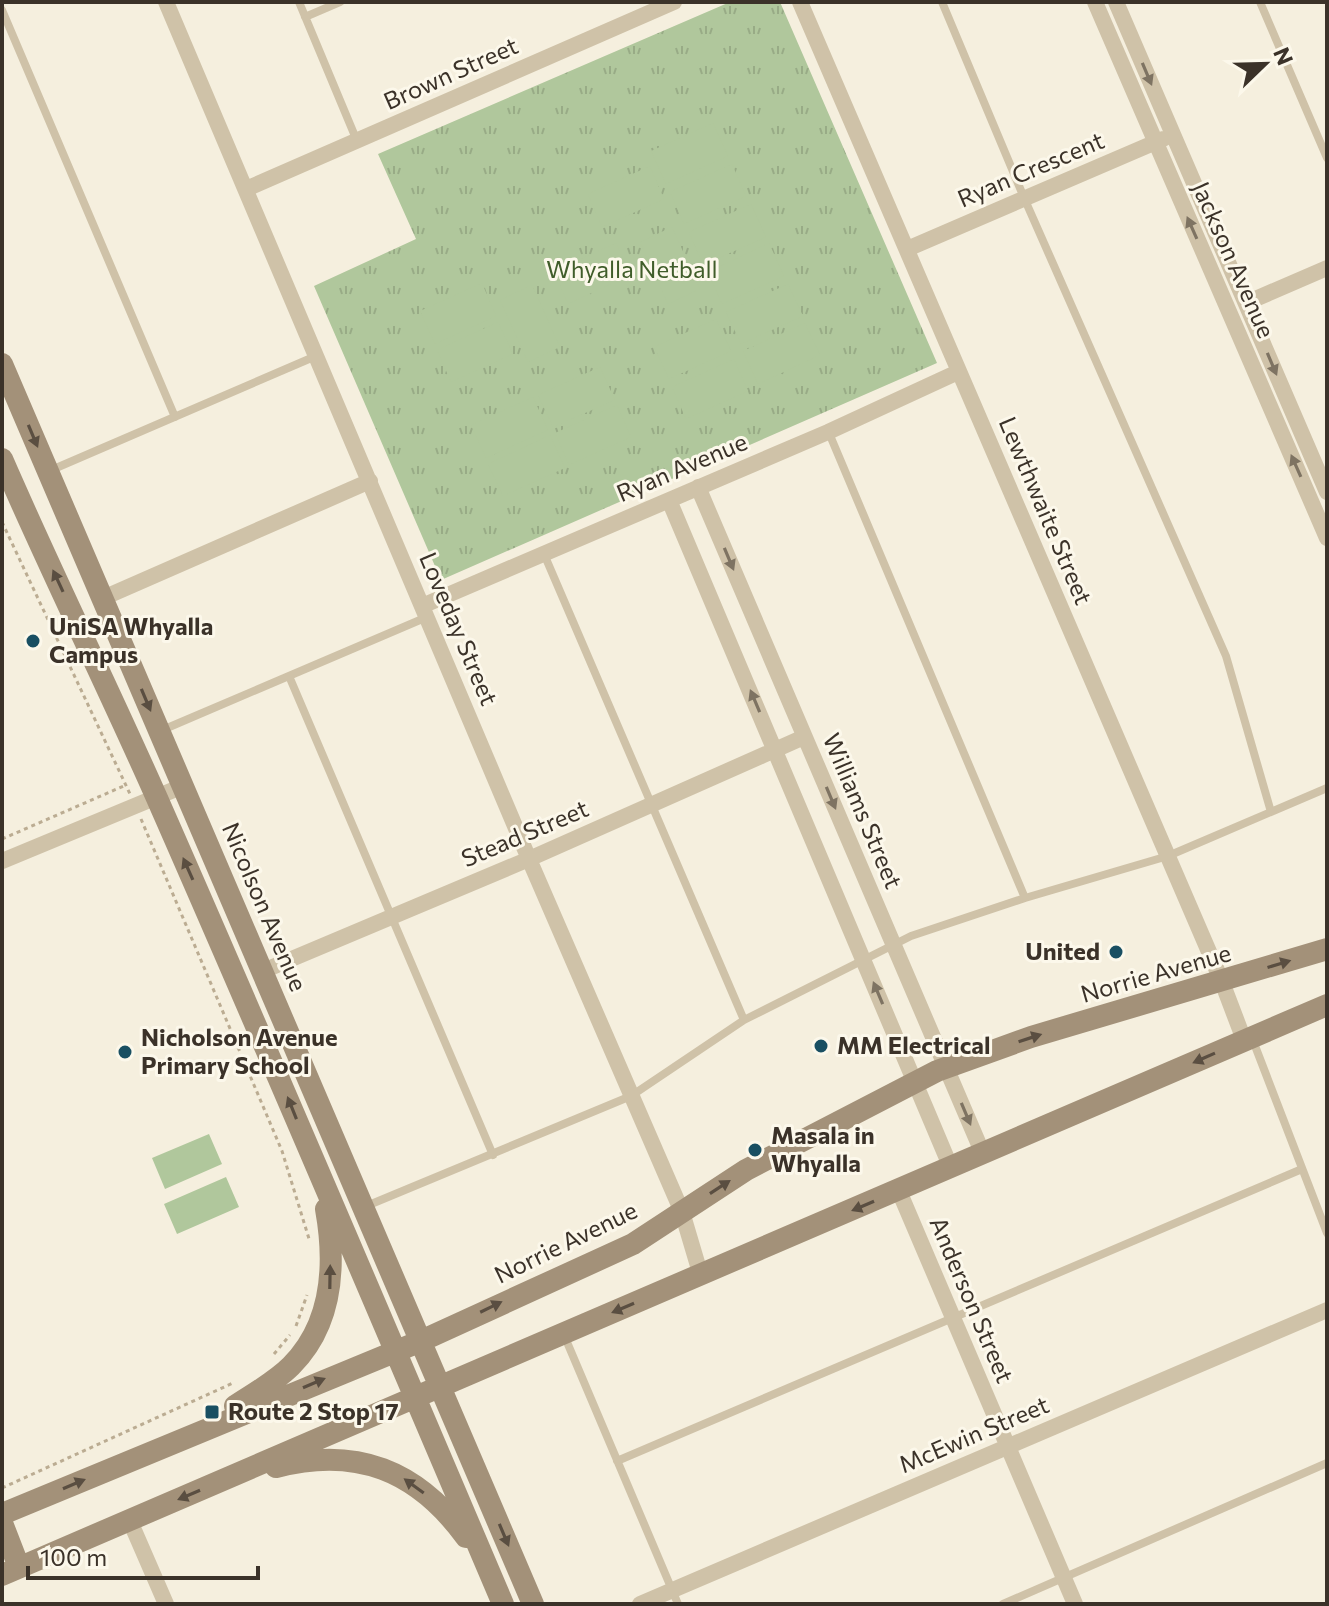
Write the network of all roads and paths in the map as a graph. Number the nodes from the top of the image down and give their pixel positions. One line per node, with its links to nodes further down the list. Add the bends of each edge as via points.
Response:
1 (166, 2): 16 (street, Loveday Street)
2 (299, 2): 11 (lane)
3 (340, 2): 11 (lane)
4 (800, 2): 18 (street, Lewthwaite Street)
5 (942, 2): 17 (lane)
6 (1095, 2): 14 (street, Jackson Avenue)
7 (1116, 2): 12 (street, Jackson Avenue, one-way to 12)
8 (1260, 2): 15 (lane)
9 (664, 4): 13 (street, Brown Street)
10 (2, 10): 24 (lane)
11 (305, 17): 13 (lane)
12 (1173, 135): 14 (street, Ryan Crescent); 20 (street, Jackson Avenue)
13 (357, 141): 16 (street, Brown Street)
14 (1155, 143): 17 (street, Ryan Crescent); 33 (street, Jackson Avenue, one-way to 14)
15 (1327, 158)
16 (246, 189): 21 (street, Loveday Street)
17 (1025, 200): 18 (street, Ryan Crescent); 47 (lane, via 1226,656)
18 (907, 249): 23 (street, Lewthwaite Street)
19 (1327, 268): 20 (street)
20 (1246, 303): 30 (street, Jackson Avenue, one-way to 30)
21 (317, 356): 24 (lane); 28 (street, Loveday Street)
22 (2, 364): 27 (main road, Nicolson Avenue, one-way to 27)
23 (958, 372): 25 (street, Ryan Avenue); 49 (street, Lewthwaite Street)
24 (175, 417): 27 (lane)
25 (828, 432): 29 (street, Ryan Avenue); 52 (lane)
26 (2, 459): 44 (main road, one-way to 26)
27 (48, 471): 35 (main road, Nicolson Avenue)
28 (370, 481): 35 (street); 36 (street, Loveday Street)
29 (698, 487): 31 (street, Ryan Avenue); 39 (street, Williams Street, one-way to 39)
30 (1327, 492)
31 (669, 500): 34 (street, Ryan Avenue); 40 (street, one-way to 31)
32 (2, 522): 41 (path)
33 (1327, 538)
34 (544, 554): 36 (street, Ryan Avenue); 46 (lane)
35 (103, 598): 38 (main road, Nicolson Avenue, one-way to 38)
36 (425, 611): 37 (lane); 50 (street, Loveday Street)
37 (289, 676): 38 (lane); 53 (lane)
38 (160, 731): 42 (main road, Nicolson Avenue)
39 (804, 737): 40 (street, Stead Street); 54 (street, Williams Street, one-way to 54)
40 (776, 750): 46 (street, Stead Street); 56 (street)
41 (126, 785): 45 (path); 48 (path)
42 (183, 786): 44 (street); 57 (main road, Nicolson Avenue)
43 (1327, 788): 47 (lane)
44 (156, 796): 45 (street); 69 (main road, one-way to 44)
45 (135, 805): 51 (street); 74 (path, via 282,1151)
46 (651, 806): 50 (street, Stead Street); 60 (lane)
47 (1271, 812): 49 (lane)
48 (2, 839)
49 (1168, 856): 52 (lane); 58 (street, Lewthwaite Street)
50 (529, 859): 53 (street, Stead Street); 64 (street, Loveday Street)
51 (2, 861)
52 (1025, 898): 54 (lane)
53 (391, 918): 57 (street, Stead Street); 66 (lane)
54 (894, 944): 56 (lane); 62 (street, Williams Street)
55 (1327, 949): 58 (main road, Norrie Avenue, one-way to 55)
56 (864, 959): 60 (lane); 63 (street, one-way to 56)
57 (263, 971): 71 (main road, Nicolson Avenue)
58 (1222, 982): 61 (street, Lewthwaite Street); 62 (main road, Norrie Avenue, one-way to 58, via 1031,1037)
59 (1327, 1005): 61 (main road)
60 (744, 1020): 64 (lane)
61 (1248, 1039): 65 (main road, one-way to 65); 68 (lane)
62 (946, 1068): 63 (main road, Norrie Avenue); 65 (street, Williams Street, one-way to 65)
63 (916, 1082): 67 (street); 72 (main road, Norrie Avenue, one-way to 63, via 746,1170)
64 (631, 1096): 66 (lane); 72 (street, Loveday Street)
65 (983, 1154): 67 (main road)
66 (493, 1155): 71 (lane)
67 (951, 1168): 70 (main road)
68 (1302, 1169): 73 (lane); 78 (lane)
69 (321, 1180): 81 (main road); 86 (main road, one-way to 69, via 289,1368 316,1333 331,1288)
70 (899, 1191): 75 (main road, one-way to 75); 78 (street, Anderson Street)
71 (363, 1207): 80 (main road, Nicolson Avenue)
72 (682, 1212): 75 (street, Loveday Street); 80 (main road, Norrie Avenue, one-way to 72, via 633,1244)
73 (1327, 1233)
74 (313, 1251)
75 (701, 1276): 79 (main road, one-way to 79)
76 (308, 1291): 82 (path, via 295,1330)
77 (1327, 1310): 87 (street, McEwin Street)
78 (954, 1319): 87 (street, Anderson Street); 88 (lane)
79 (563, 1334): 84 (main road); 88 (lane)
80 (421, 1341): 81 (main road, Norrie Avenue); 84 (main road, Nicolson Avenue)
81 (395, 1350): 85 (main road); 86 (main road, Norrie Avenue, one-way to 81)
82 (269, 1360)
83 (235, 1383): 91 (path)
84 (440, 1386): 85 (main road); 101 (main road, Nicolson Avenue, one-way to 101)
85 (415, 1397): 90 (main road); 95 (main road)
86 (194, 1433): 92 (main road, Norrie Avenue, one-way to 86)
87 (1008, 1447): 97 (street, Anderson Street); 98 (street, McEwin Street)
88 (617, 1461): 98 (lane)
89 (1327, 1463): 97 (lane)
90 (222, 1481): 93 (main road, one-way to 93); 95 (main road, one-way to 90, via 454,1521 391,1471 338,1458)
91 (2, 1488)
92 (2, 1514)
93 (130, 1521): 96 (main road); 99 (street)
94 (2, 1523): 96 (main road)
95 (485, 1563): 100 (main road)
96 (11, 1571)
97 (1064, 1578): 103 (lane); 104 (street, Anderson Street)
98 (675, 1597): 102 (street, McEwin Street)
99 (166, 1604)
100 (503, 1604)
101 (533, 1604)
102 (640, 1604)
103 (1003, 1604)
104 (1075, 1604)

